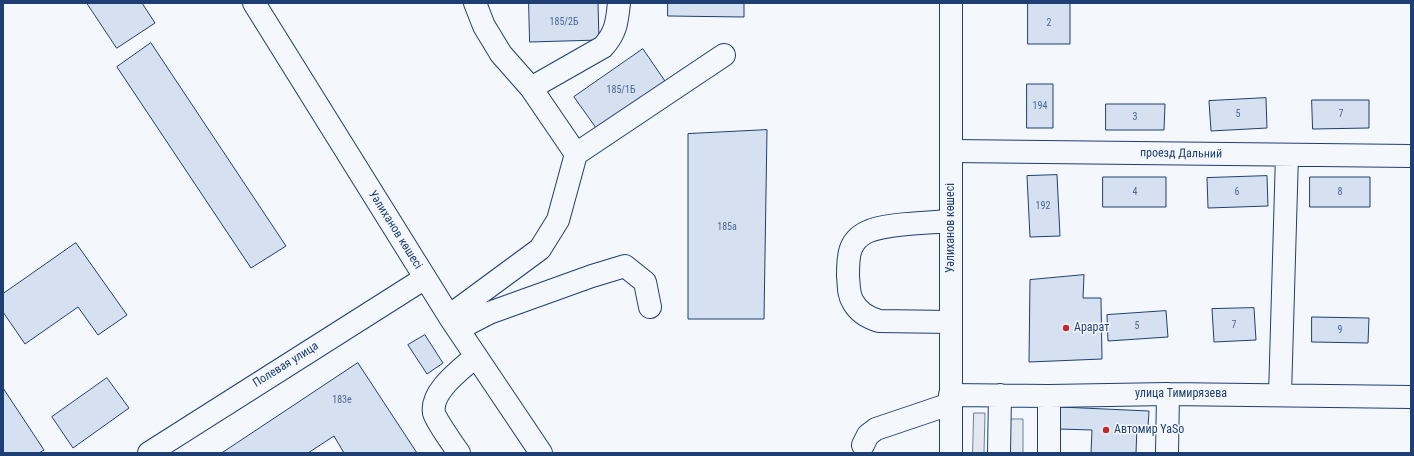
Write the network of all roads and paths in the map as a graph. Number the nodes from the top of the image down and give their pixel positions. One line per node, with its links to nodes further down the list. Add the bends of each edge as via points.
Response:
1 (254, 3): 12 (main road, Уәлиханов көшесі)
2 (475, 3): 6 (main road, via 484,26 501,54)
3 (619, 3): 6 (main road, via 615,30 610,40)
4 (951, 3): 7 (main road, Уәлиханов көшесі)
5 (724, 55): 8 (main road)
6 (531, 88): 8 (main road)
7 (952, 151): 9 (main road, проезд Дальний); 11 (main road, Уәлиханов көшесі)
8 (576, 154): 15 (main road, via 558,220 540,249)
9 (1287, 155): 10 (main road, проезд Дальний); 19 (main road)
10 (1411, 156)
11 (951, 221): 14 (main road, Уәлиханов көшесі); 14 (main road, via 879,228 866,232 856,240 848,257 849,293 853,303 870,318 879,322)
12 (425, 278): 15 (main road, Уәлиханов көшесі); 24 (main road, Полевая улица)
13 (650, 307): 15 (main road, via 645,282 625,266)
14 (951, 322): 22 (main road, Уәлиханов көшесі)
15 (454, 323): 16 (main road, Уәлиханов көшесі)
16 (476, 356): 25 (main road, via 442,387 435,400 434,414); 26 (main road, Уәлиханов көшесі)
17 (1168, 394): 19 (main road, улица Тимирязева); 20 (main road, улица Тимирязева); 30 (main road)
18 (1000, 395): 20 (main road, улица Тимирязева); 22 (main road, улица Тимирязева); 28 (main road)
19 (1280, 395): 21 (main road, улица Тимирязева)
20 (1049, 396): 29 (main road)
21 (1411, 397)
22 (950, 399): 23 (main road, улица Тимирязева, via 876,429 868,435); 27 (main road, Уәлиханов көшесі)
23 (863, 445)
24 (148, 453)
25 (459, 453)
26 (541, 453)
27 (951, 453)
28 (999, 453)
29 (1049, 453)
30 (1167, 453)

